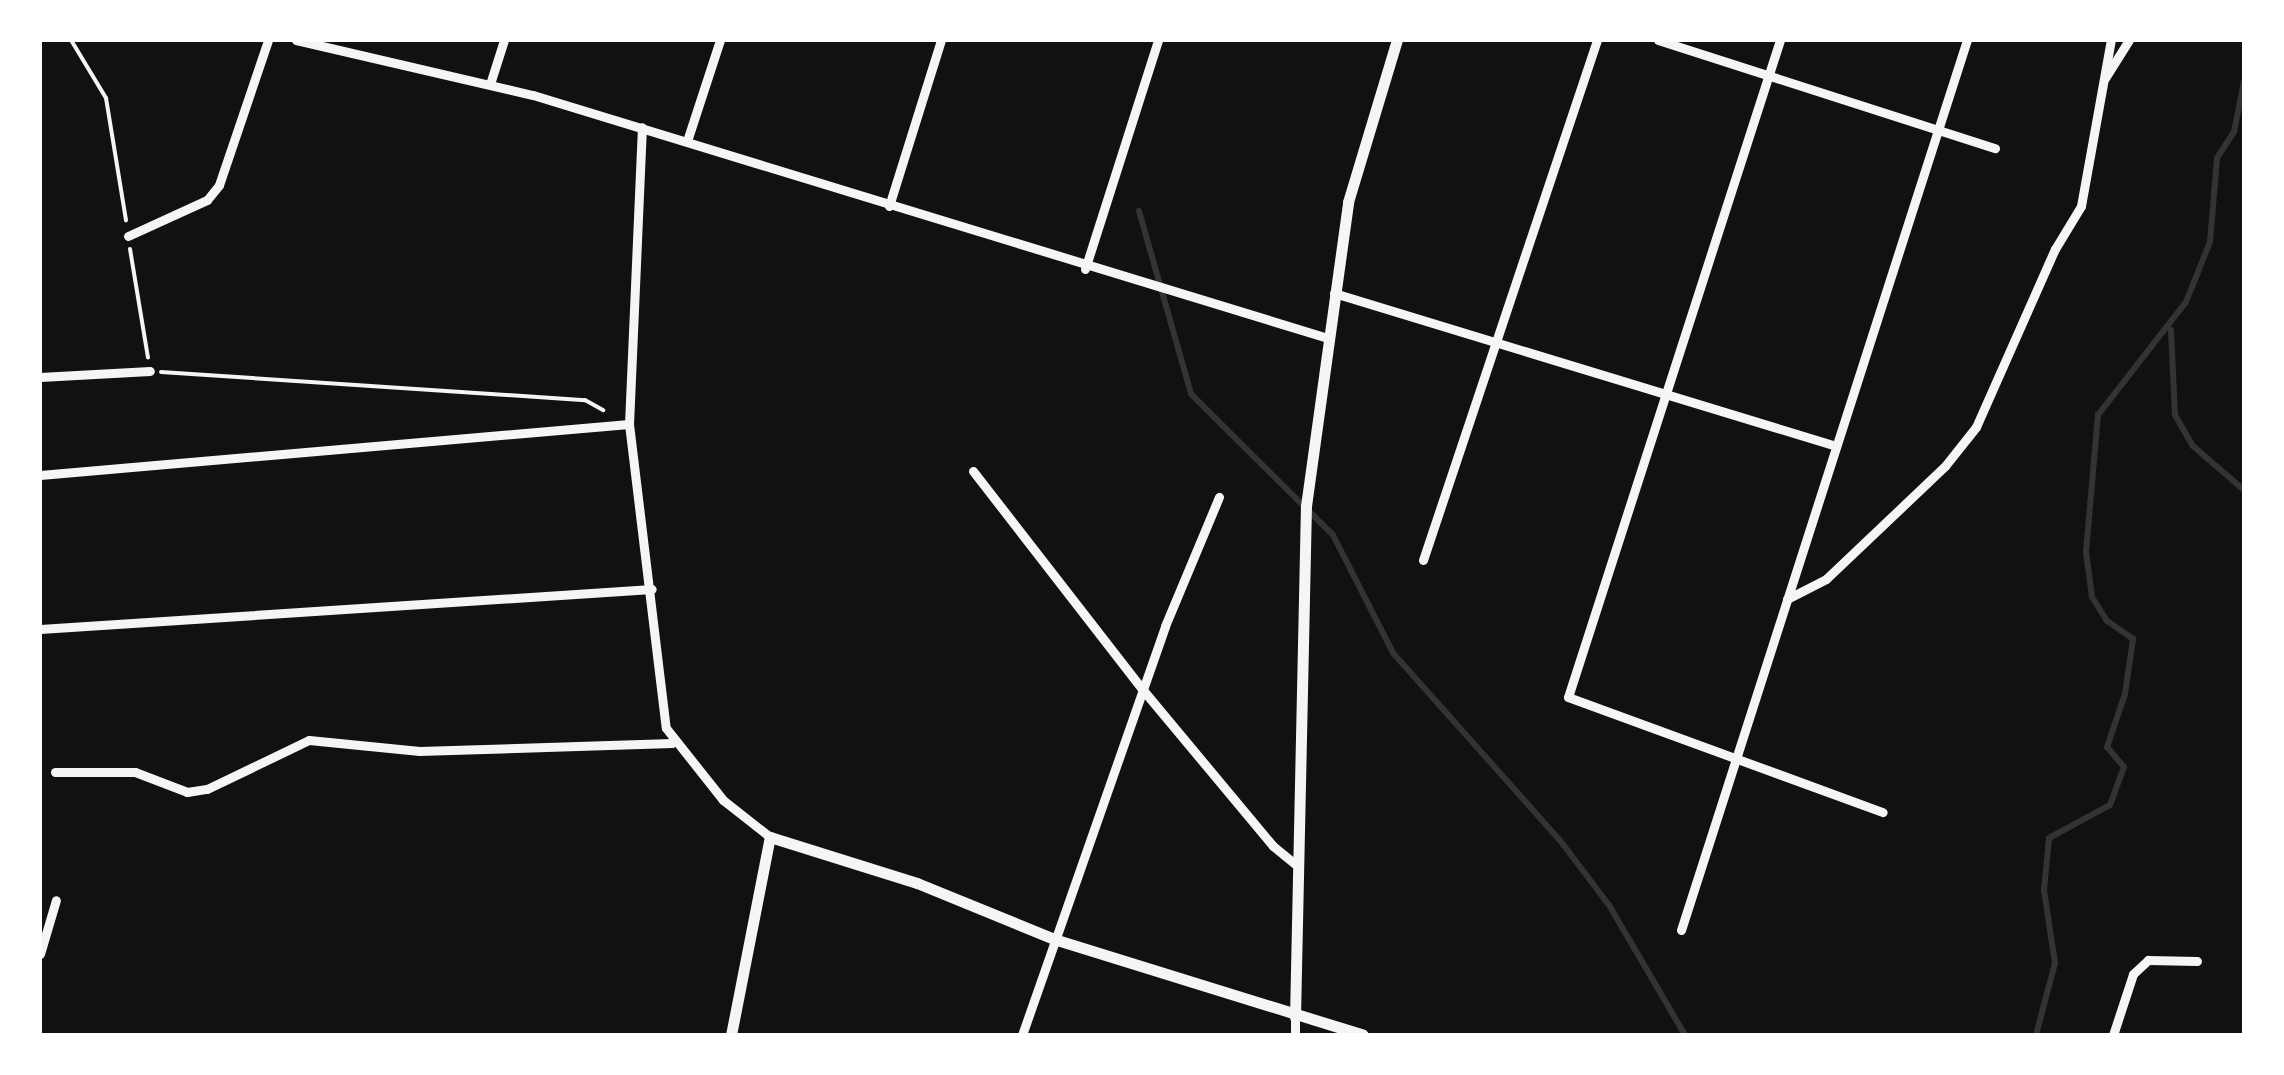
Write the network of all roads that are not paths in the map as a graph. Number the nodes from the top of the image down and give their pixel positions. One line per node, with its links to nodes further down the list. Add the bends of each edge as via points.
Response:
1 (268, 40): 22 (street, via 219,185 207,200)
2 (296, 40): 16 (street)
3 (504, 40): 16 (street)
4 (720, 40): 19 (street)
5 (941, 40): 21 (street)
6 (1158, 40): 23 (street)
7 (1396, 40): 24 (street, via 1348,202)
8 (1597, 40): 26 (street)
9 (1658, 40): 14 (street)
10 (1780, 40): 14 (street)
11 (1967, 40): 18 (street)
12 (2111, 40): 15 (street)
13 (2129, 40): 15 (street)
14 (1768, 75): 18 (street); 29 (street)
15 (2104, 80): 37 (street, via 2081,206 2055,249 1976,427 1945,466 1826,579)
16 (490, 84): 17 (street)
17 (642, 127): 19 (street); 30 (street)
18 (1938, 130): 20 (street); 31 (street)
19 (687, 142): 21 (street)
20 (1995, 148)
21 (889, 206): 23 (street)
22 (128, 236)
23 (1085, 269): 25 (street)
24 (1334, 293): 25 (street); 26 (street)
25 (1328, 338): 45 (street, via 1306,506)
26 (1496, 343): 29 (street); 35 (street)
27 (150, 371): 28 (street)
28 (40, 377)
29 (1667, 394): 31 (street); 41 (street, via 1568,697)
30 (630, 424): 33 (street); 36 (street)
31 (1836, 446): 37 (street)
32 (973, 471): 39 (street)
33 (40, 475)
34 (1218, 496): 39 (street)
35 (1423, 560)
36 (652, 589): 38 (street); 40 (street)
37 (1786, 599): 41 (street)
38 (40, 629)
39 (1142, 690): 45 (street, via 1273,846); 48 (street)
40 (672, 742): 42 (street, via 419,750 309,740 207,790 188,792 134,772); 44 (street, via 738,815)
41 (1734, 759): 43 (street); 47 (street)
42 (55, 772)
43 (1883, 812)
44 (770, 837): 48 (street, via 917,883); 52 (street)
45 (1298, 866): 51 (street)
46 (56, 900): 49 (street)
47 (1681, 930)
48 (1057, 940): 51 (street); 53 (street)
49 (40, 954)
50 (2197, 961): 56 (street, via 2148,960 2133,974)
51 (1295, 1017): 54 (street); 55 (street)
52 (731, 1035)
53 (1022, 1035)
54 (1295, 1035)
55 (1363, 1035)
56 (2113, 1035)

